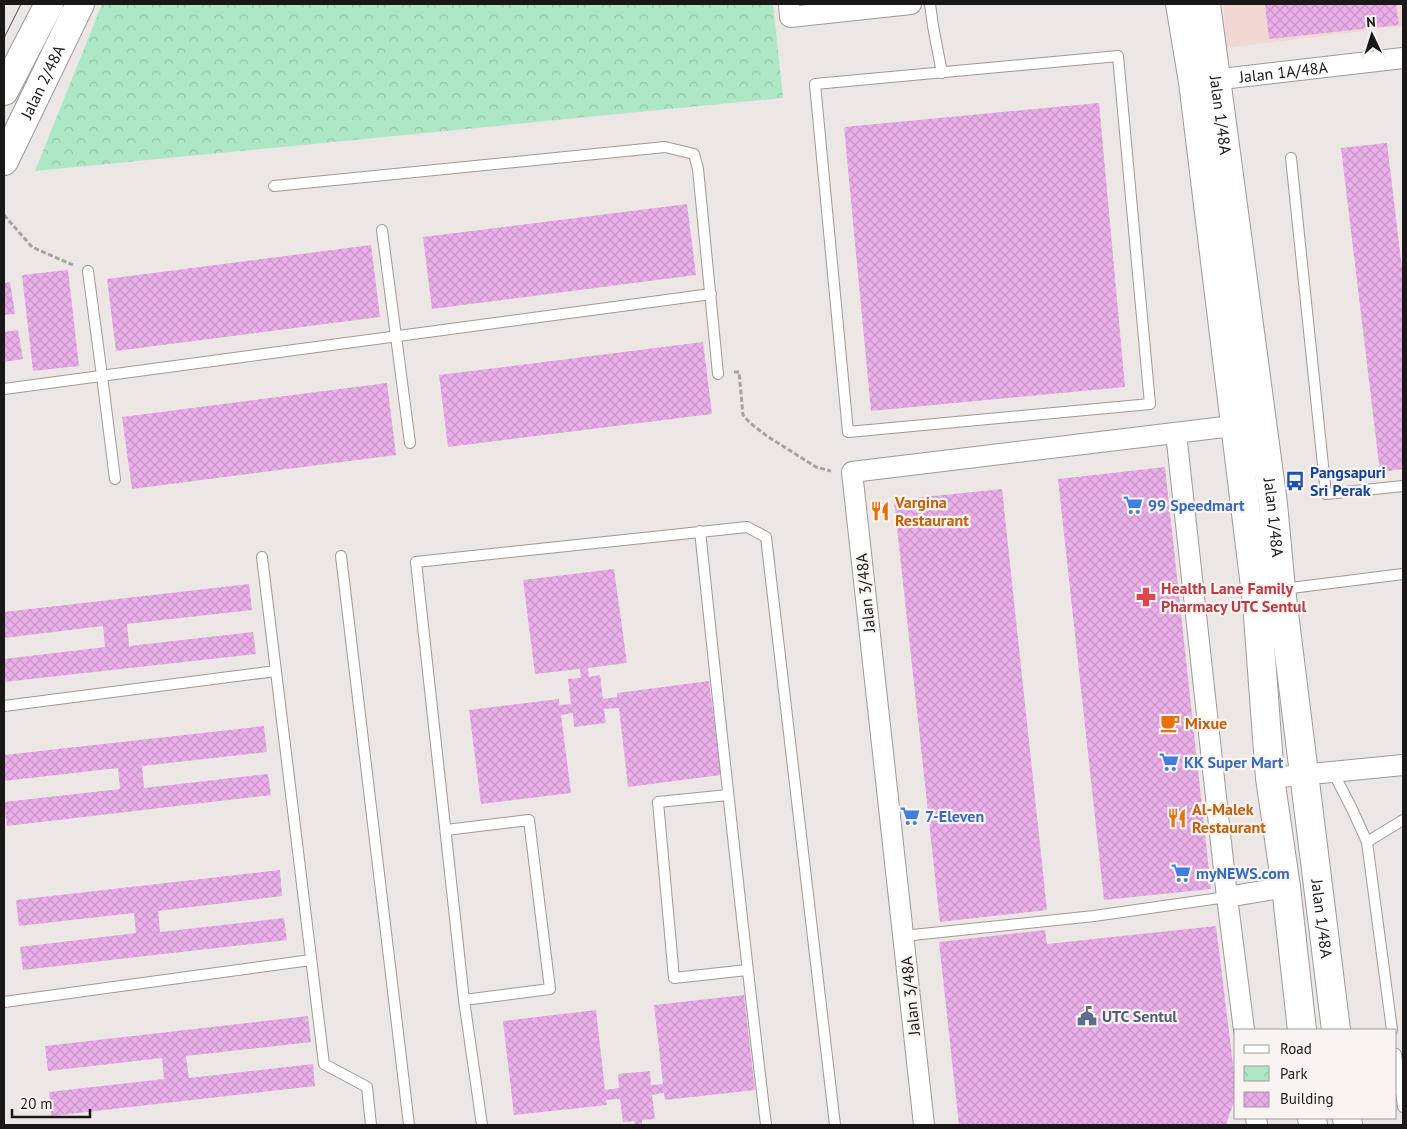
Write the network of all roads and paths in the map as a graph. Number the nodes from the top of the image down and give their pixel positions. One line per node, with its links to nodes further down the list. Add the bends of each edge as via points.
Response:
1 (48, 4): 11 (main road, Jalan 2/48A)
2 (80, 4): 13 (main road, Jalan 2/48A)
3 (911, 4): 7 (street)
4 (930, 4): 9 (lane)
5 (1180, 4): 10 (main road, Jalan 1/48A)
6 (1206, 4): 10 (main road, Jalan 1/48A)
7 (789, 10)
8 (1403, 58): 10 (street, Jalan 1A/48A)
9 (942, 73): 9 (lane, via 1118,56 1150,404 848,432 815,84)
10 (1204, 81): 23 (main road, Jalan 1/48A); 24 (main road, Jalan 1/48A)
11 (4, 91)
12 (1291, 158): 29 (lane, via 1326,494)
13 (4, 162)
14 (274, 186): 18 (lane, via 665,147 694,154)
15 (4, 215): 17 (path, via 32,247)
16 (382, 230): 19 (lane)
17 (88, 271): 21 (lane)
18 (711, 294): 19 (lane); 20 (lane)
19 (396, 336): 21 (lane); 26 (lane)
20 (718, 374): 27 (path, via 739,372 743,416 750,423 816,467 833,472)
21 (102, 376): 22 (lane); 28 (lane)
22 (4, 389)
23 (1261, 423): 24 (street); 34 (main road, Jalan 1/48A)
24 (1234, 426): 25 (street); 40 (main road, Jalan 1/48A, via 1257,603)
25 (1176, 433): 27 (street); 46 (street)
26 (410, 444)
27 (852, 472): 47 (street, Jalan 3/48A)
28 (115, 479)
29 (1403, 486)
30 (700, 531): 41 (lane); 43 (lane, via 416,562); 62 (lane, via 747,526 766,537)
31 (341, 556): 59 (lane)
32 (262, 557): 35 (lane)
33 (1403, 574): 34 (lane)
34 (1281, 589): 39 (main road, Jalan 1/48A)
35 (276, 671): 36 (lane); 48 (lane)
36 (4, 706)
37 (1403, 765): 38 (street)
38 (1333, 772): 39 (street); 44 (lane)
39 (1304, 774): 40 (street); 54 (main road, Jalan 1/48A)
40 (1270, 778): 45 (main road, Jalan 1/48A)
41 (728, 795): 49 (lane); 49 (lane, via 658,802 674,978)
42 (1403, 820): 44 (lane)
43 (446, 830): 50 (lane); 50 (lane, via 529,820 550,989)
44 (1367, 842): 55 (lane)
45 (1286, 887): 46 (street); 53 (main road, Jalan 1/48A)
46 (1227, 897): 47 (lane, via 1094,916); 52 (street)
47 (904, 936): 63 (street, Jalan 3/48A)
48 (311, 960): 51 (lane); 58 (lane, via 324,1064 367,1087)
49 (747, 970): 61 (lane)
50 (464, 1000): 60 (lane)
51 (4, 1002)
52 (1244, 1029)
53 (1302, 1029)
54 (1336, 1029)
55 (1392, 1029)
56 (1397, 1062): 57 (lane)
57 (1403, 1107)
58 (371, 1125)
59 (409, 1125)
60 (482, 1125)
61 (766, 1125)
62 (835, 1125)
63 (924, 1125)

